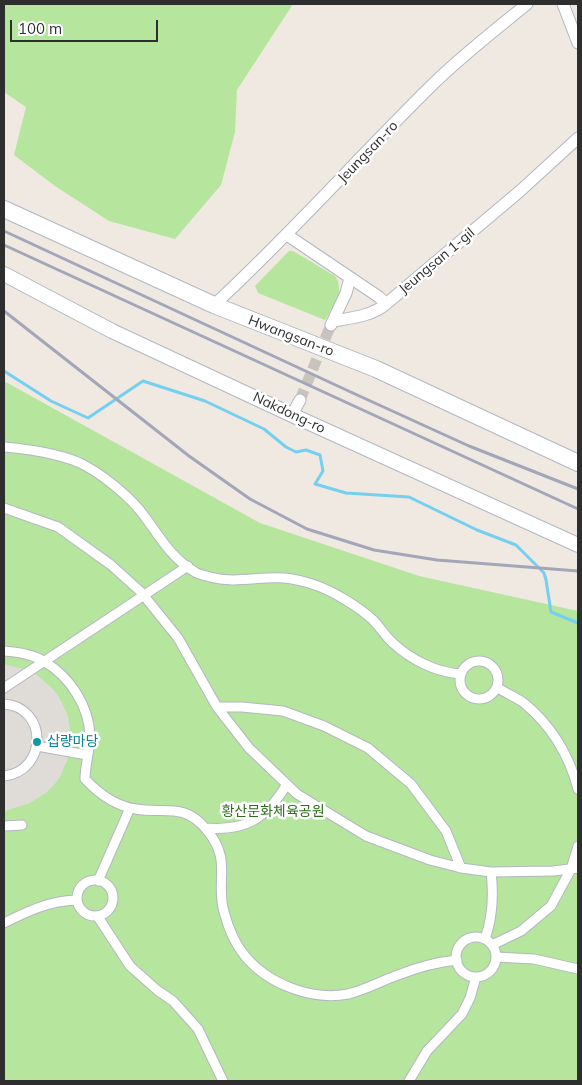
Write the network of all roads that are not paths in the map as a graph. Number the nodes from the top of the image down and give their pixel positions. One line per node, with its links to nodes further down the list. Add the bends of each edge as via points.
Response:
1 (527, 4): 6 (street, Jeungsan-ro, via 430,87)
2 (564, 4): 3 (street)
3 (578, 43)
4 (578, 138): 9 (street, Jeungsan 1-gil)
5 (4, 209): 10 (main road, Hwangsan-ro)
6 (287, 235): 8 (street, Jeungsan 1-gil); 10 (street, Jeungsan-ro)
7 (4, 274): 12 (street, Nakdong-ro, via 112,331)
8 (350, 278): 9 (street, Jeungsan 1-gil); 9 (street, via 332,324 379,310)
9 (386, 304)
10 (214, 306): 14 (main road, Hwangsan-ro, via 376,369)
11 (300, 400): 12 (street)
12 (292, 415): 16 (street, Nakdong-ro)
13 (4, 447): 17 (street, via 33,450 78,462 105,479 144,516 166,548)
14 (578, 463)
15 (4, 508): 18 (street, via 58,527 111,565)
16 (578, 545)
17 (188, 566): 18 (street); 21 (street, via 196,573 236,581 286,578 315,585 355,606 406,654 432,667)
18 (144, 595): 20 (street); 25 (street, via 178,638)
19 (4, 651): 20 (street, via 21,652)
20 (44, 662): 23 (street); 27 (street, via 68,680 84,706 90,736)
21 (460, 674): 22 (street, via 466,694 474,699 484,698); 22 (street, via 470,663 488,663 496,674)
22 (497, 687): 30 (street, via 523,702 542,720 561,745 573,769)
23 (4, 688)
24 (4, 704): 26 (street, via 20,709 29,717 35,727)
25 (217, 707): 29 (street, via 249,748); 36 (street, via 283,711 324,726 368,748 411,784 446,831)
26 (37, 746): 27 (street); 28 (street, via 31,761 22,770)
27 (87, 755): 31 (street, via 85,779 109,799)
28 (4, 776)
29 (287, 784): 34 (street, via 268,809 245,825); 36 (street, via 366,836)
30 (578, 789)
31 (130, 808): 34 (street, via 184,813); 39 (street)
32 (22, 825): 33 (street)
33 (4, 826)
34 (206, 828): 45 (street, via 222,859 223,910 229,926 245,956 274,980 310,993 347,994 416,969)
35 (578, 846): 37 (street)
36 (461, 868): 38 (street)
37 (575, 869): 38 (street); 43 (street, via 551,906 520,931)
38 (491, 872): 43 (street, via 494,890)
39 (98, 881): 40 (street, via 84,883); 41 (street, via 110,889 113,900 108,911)
40 (76, 900): 41 (street, via 81,911 92,917); 42 (street, via 50,902)
41 (98, 916): 48 (street, via 130,966 173,1001 198,1028)
42 (4, 923)
43 (488, 942): 44 (street); 45 (street, via 472,937 467,939 458,948)
44 (496, 957): 46 (street, via 541,960); 47 (street, via 488,972)
45 (457, 960): 47 (street, via 463,972)
46 (578, 969)
47 (476, 976): 49 (street, via 462,1014 427,1051)
48 (223, 1081)
49 (410, 1081)

